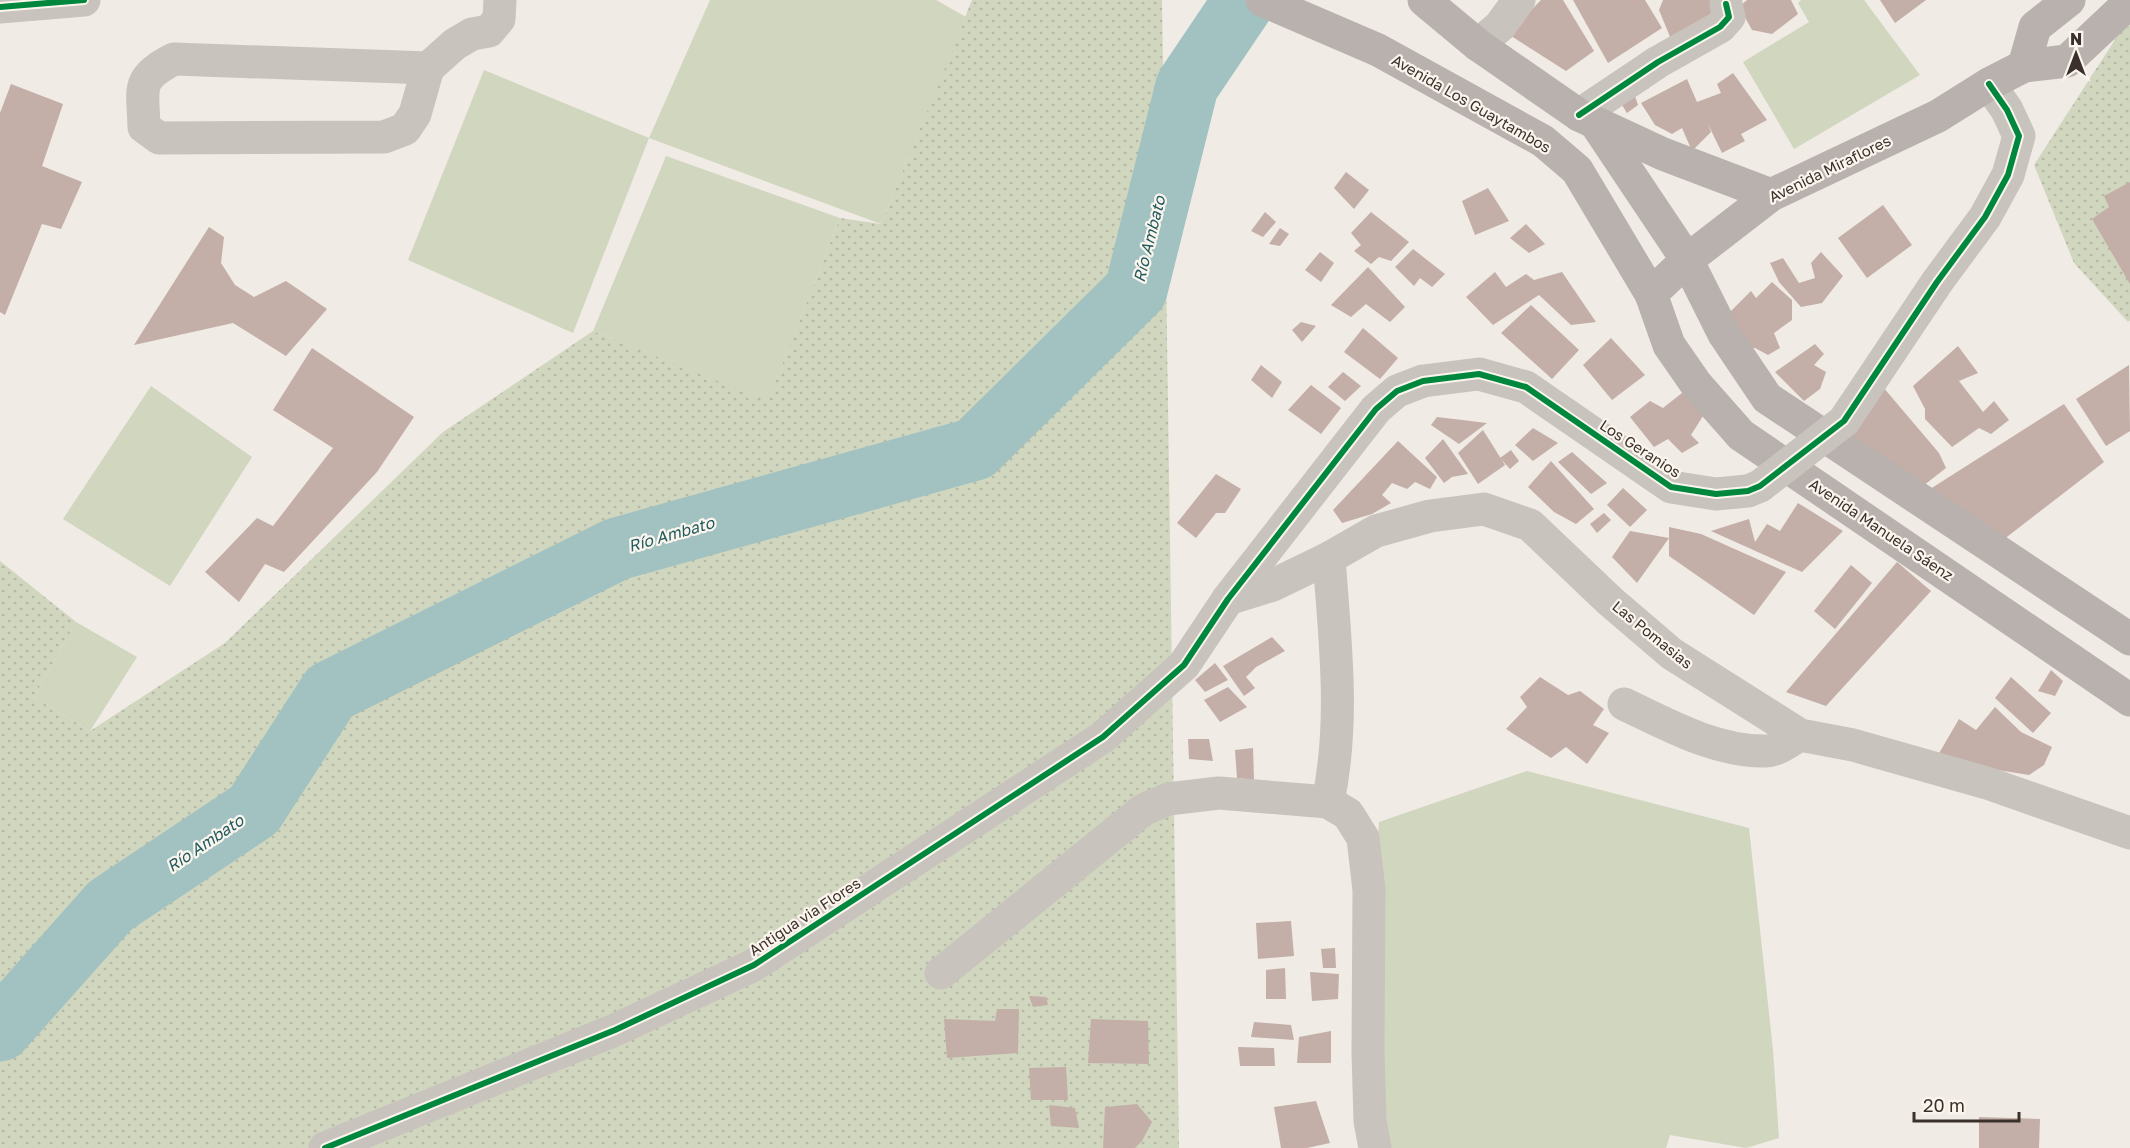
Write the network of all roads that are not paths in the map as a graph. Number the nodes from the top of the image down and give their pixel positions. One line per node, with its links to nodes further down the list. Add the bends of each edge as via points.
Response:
1 (84, 0): 9 (street)
2 (500, 0): 12 (street, via 499,19 489,31 472,34 455,44)
3 (1262, 0): 17 (main road, Avenida Los Guaytambos, via 1378,50 1543,141 1577,170)
4 (1424, 0): 10 (main road)
5 (1519, 0): 10 (street, via 1500,26)
6 (2069, 0): 11 (main road, via 2035,27)
7 (2130, 2): 11 (main road, Avenida Miraflores, via 2067,61)
8 (1726, 4): 14 (street, via 1729,16 1720,27 1658,62)
9 (0, 7)
10 (1478, 45): 14 (main road)
11 (2024, 66): 13 (main road, Avenida Miraflores)
12 (428, 68): 12 (street, via 174,59 153,70 142,85 144,128 159,138 384,137 405,129 415,114)
13 (1989, 84): 15 (main road, Avenida Miraflores, via 1938,117); 19 (street, Los Geranios, bridge, via 2019,136 2008,175 1985,217 1844,421 1760,486 1716,494 1671,487 1526,387 1479,374 1423,381 1397,392 1376,409)
14 (1587, 119): 15 (main road, via 1663,154); 16 (main road)
15 (1771, 195): 16 (main road, Avenida Miraflores)
16 (1687, 260): 17 (main road, Avenida Miraflores); 20 (main road, via 1724,334 1767,398)
17 (1651, 294): 21 (main road, Avenida Manuela Sáenz, via 1669,345 1696,384 1741,435)
18 (1329, 558): 19 (street, Las Pomasias, via 1273,585); 23 (street, Las Pomasias, via 1376,531 1430,516 1484,509 1530,525 1672,654); 24 (street, via 1340,702 1337,760)
19 (1228, 599): 27 (street, Antigua via Flores, via 1184,665 1103,737 754,965 615,1030)
20 (2130, 639)
21 (2130, 700)
22 (1624, 705): 23 (street, via 1691,736 1740,748 1769,751)
23 (1800, 735): 25 (street, Las Pomasias, via 1853,745 1990,784)
24 (1328, 802): 26 (street, via 1219,794 1168,799 1143,810); 28 (street, via 1348,814 1363,838 1369,891 1370,1121)
25 (2130, 833)
26 (941, 973)
27 (325, 1148)
28 (1375, 1148)

